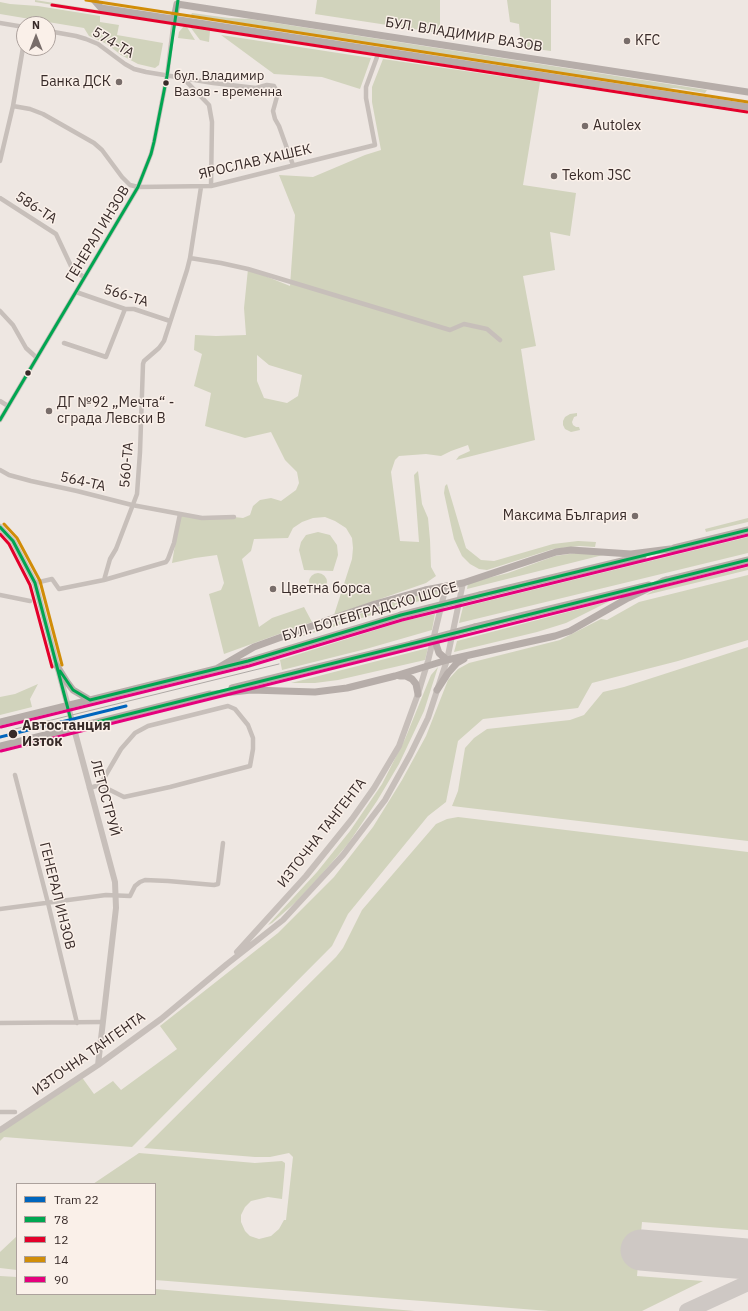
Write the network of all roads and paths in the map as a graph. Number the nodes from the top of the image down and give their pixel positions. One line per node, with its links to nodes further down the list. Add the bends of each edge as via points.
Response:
1 (94, 0): 3 (main road, БУЛ. ВЛАДИМИР ВАЗОВ, via 101,8)
2 (177, 2): 3 (main road); 11 (main road, БУЛ. ВЛАДИМИР ВАЗОВ)
3 (174, 18): 9 (street, ГЕНЕРАЛ ИНЗОВ); 13 (main road, БУЛ. ВЛАДИМИР ВАЗОВ)
4 (0, 23): 5 (street)
5 (16, 26)
6 (56, 32): 9 (street, 574-ТА, via 98,44 134,69)
7 (22, 56): 12 (street)
8 (377, 57): 15 (street, ЯРОСЛАВ ХАШЕК, via 366,87 375,145)
9 (167, 76): 10 (street, 574-ТА); 17 (street, ГЕНЕРАЛ ИНЗОВ, via 151,154)
10 (184, 79): 15 (street, 574-ТА, via 256,88 274,86 278,92 273,111); 16 (street, via 209,105 212,122)
11 (748, 92)
12 (14, 106): 14 (street); 17 (street, via 43,114 94,143 122,177 130,185)
13 (748, 107)
14 (0, 161)
15 (293, 165): 16 (street, ЯРОСЛАВ ХАШЕК)
16 (211, 186): 18 (street, ЯРОСЛАВ ХАШЕК)
17 (138, 187): 18 (street, ЯРОСЛАВ ХАШЕК); 21 (street, ГЕНЕРАЛ ИНЗОВ)
18 (201, 187): 20 (street, 560-ТА)
19 (0, 198): 21 (street, 586-ТА, via 56,234 71,266)
20 (190, 258): 25 (street, 560-ТА); 26 (street, via 248,270 450,330 464,324 487,328)
21 (84, 277): 22 (street, ГЕНЕРАЛ ИНЗОВ)
22 (76, 292): 23 (street, 566-ТА); 28 (street, ГЕНЕРАЛ ИНЗОВ)
23 (125, 309): 25 (street, 566-ТА, via 134,309); 27 (street, via 106,357)
24 (0, 311): 28 (street, via 13,325 26,348)
25 (170, 321): 33 (street, 560-ТА, via 164,341 143,364 140,452 136,494)
26 (500, 340)
27 (64, 343)
28 (37, 358): 30 (street, ГЕНЕРАЛ ИНЗОВ)
29 (0, 401): 30 (street)
30 (8, 406): 31 (street, ГЕНЕРАЛ ИНЗОВ)
31 (0, 420)
32 (0, 470): 33 (street, 564-ТА, via 31,481)
33 (132, 505): 34 (street, 564-ТА); 40 (street, 560-ТА)
34 (180, 514): 35 (street, 564-ТА, via 202,518); 40 (street, via 171,554 166,562)
35 (234, 517)
36 (0, 527): 42 (street, ЛЕТОСТРУЙ, via 13,541)
37 (748, 530): 38 (main road, БУЛ. БОТЕВГРАДСКО ШОСЕ)
38 (678, 548): 43 (main road, via 631,554 570,550 556,552); 52 (main road, БУЛ. БОТЕВГРАДСКО ШОСЕ, bridge, via 401,615)
39 (748, 560): 41 (main road)
40 (104, 580): 42 (street, via 59,589 52,579)
41 (666, 580): 48 (main road, via 570,631); 56 (main road, bridge)
42 (35, 583): 50 (street, ЛЕТОСТРУЙ)
43 (463, 583): 44 (main road); 49 (street, ИЗТОЧНА ТАНГЕНТА)
44 (446, 586): 47 (street, ИЗТОЧНА ТАНГЕНТА); 52 (main road, via 375,604 254,647)
45 (0, 595): 46 (street)
46 (30, 601)
47 (434, 638): 49 (main road, via 439,653); 51 (street, ИЗТОЧНА ТАНГЕНТА)
48 (470, 655): 49 (main road); 54 (main road, via 457,663)
49 (446, 660): 51 (main road); 54 (street, ИЗТОЧНА ТАНГЕНТА)
50 (57, 666): 57 (main road, via 73,690); 58 (street, ЛЕТОСТРУЙ)
51 (426, 666): 53 (main road); 55 (street, ИЗТОЧНА ТАНГЕНТА)
52 (216, 669): 57 (main road, БУЛ. БОТЕВГРАДСКО ШОСЕ)
53 (395, 676): 55 (main road, via 412,679); 56 (main road, via 327,691 251,690)
54 (437, 690): 69 (street, ИЗТОЧНА ТАНГЕНТА, via 428,718 410,755 385,800 366,826 283,920)
55 (418, 694): 69 (street, ИЗТОЧНА ТАНГЕНТА, via 399,746 374,788 306,876)
56 (206, 695): 60 (main road)
57 (90, 700): 58 (main road, БУЛ. БОТЕВГРАДСКО ШОСЕ)
58 (67, 706): 59 (main road, БУЛ. БОТЕВГРАДСКО ШОСЕ); 60 (street, ЛЕТОСТРУЙ)
59 (0, 722)
60 (73, 728): 61 (main road); 64 (street, ЛЕТОСТРУЙ)
61 (0, 746)
62 (15, 775): 67 (street, ГЕНЕРАЛ ИНЗОВ)
63 (100, 785): 63 (street, via 121,749 134,734 148,726 228,706 235,709 248,725 253,738 250,766 124,797); 64 (street)
64 (89, 788): 66 (street, ЛЕТОСТРУЙ)
65 (223, 843): 66 (street, via 218,884 146,880 135,886 130,896)
66 (116, 895): 67 (street); 70 (street, ЛЕТОСТРУЙ)
67 (48, 903): 68 (street); 72 (street, ГЕНЕРАЛ ИНЗОВ)
68 (0, 909)
69 (227, 964): 73 (street, ИЗТОЧНА ТАНГЕНТА, via 160,1019)
70 (102, 1022): 72 (street); 73 (street, ЛЕТОСТРУЙ)
71 (0, 1023): 72 (street)
72 (77, 1023)
73 (98, 1065): 76 (street, ИЗТОЧНА ТАНГЕНТА)
74 (0, 1112): 75 (street)
75 (15, 1112)
76 (0, 1130)

